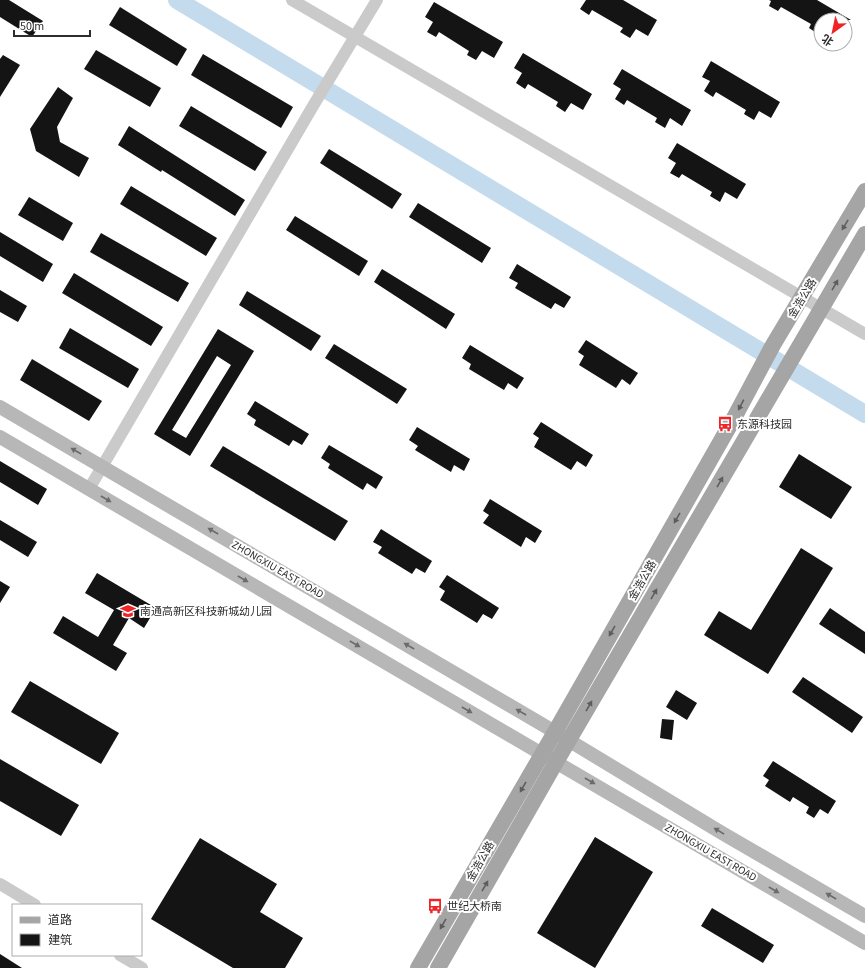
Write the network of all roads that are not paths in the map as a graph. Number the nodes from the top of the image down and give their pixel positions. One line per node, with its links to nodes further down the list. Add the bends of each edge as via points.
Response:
1 (292, 0): 3 (street)
2 (377, 0): 3 (street)
3 (356, 36): 6 (street); 11 (street)
4 (865, 191): 6 (main road, 金浩公路, one-way to 6)
5 (865, 234): 7 (main road, one-way to 5)
6 (802, 297): 7 (street); 13 (main road, 金浩公路, one-way to 13)
7 (822, 309): 8 (street); 14 (main road, one-way to 7)
8 (865, 334)
9 (0, 407): 11 (main road, ZHONGXIU EAST ROAD, one-way to 9)
10 (0, 437): 12 (main road, ZHONGXIU EAST ROAD)
11 (103, 466): 12 (street); 13 (main road, ZHONGXIU EAST ROAD, one-way to 11)
12 (89, 489): 15 (main road, ZHONGXIU EAST ROAD, one-way to 15)
13 (555, 732): 14 (main road, ZHONGXIU EAST ROAD); 15 (main road, 金浩公路)
14 (569, 740): 15 (main road); 18 (main road, ZHONGXIU EAST ROAD, one-way to 14)
15 (549, 758): 19 (main road, ZHONGXIU EAST ROAD, one-way to 19); 22 (main road, 金浩公路, one-way to 22); 23 (main road, one-way to 15)
16 (0, 884): 17 (street)
17 (33, 904)
18 (865, 916)
19 (865, 943)
20 (122, 956): 21 (street)
21 (142, 968)
22 (418, 968)
23 (438, 968)

